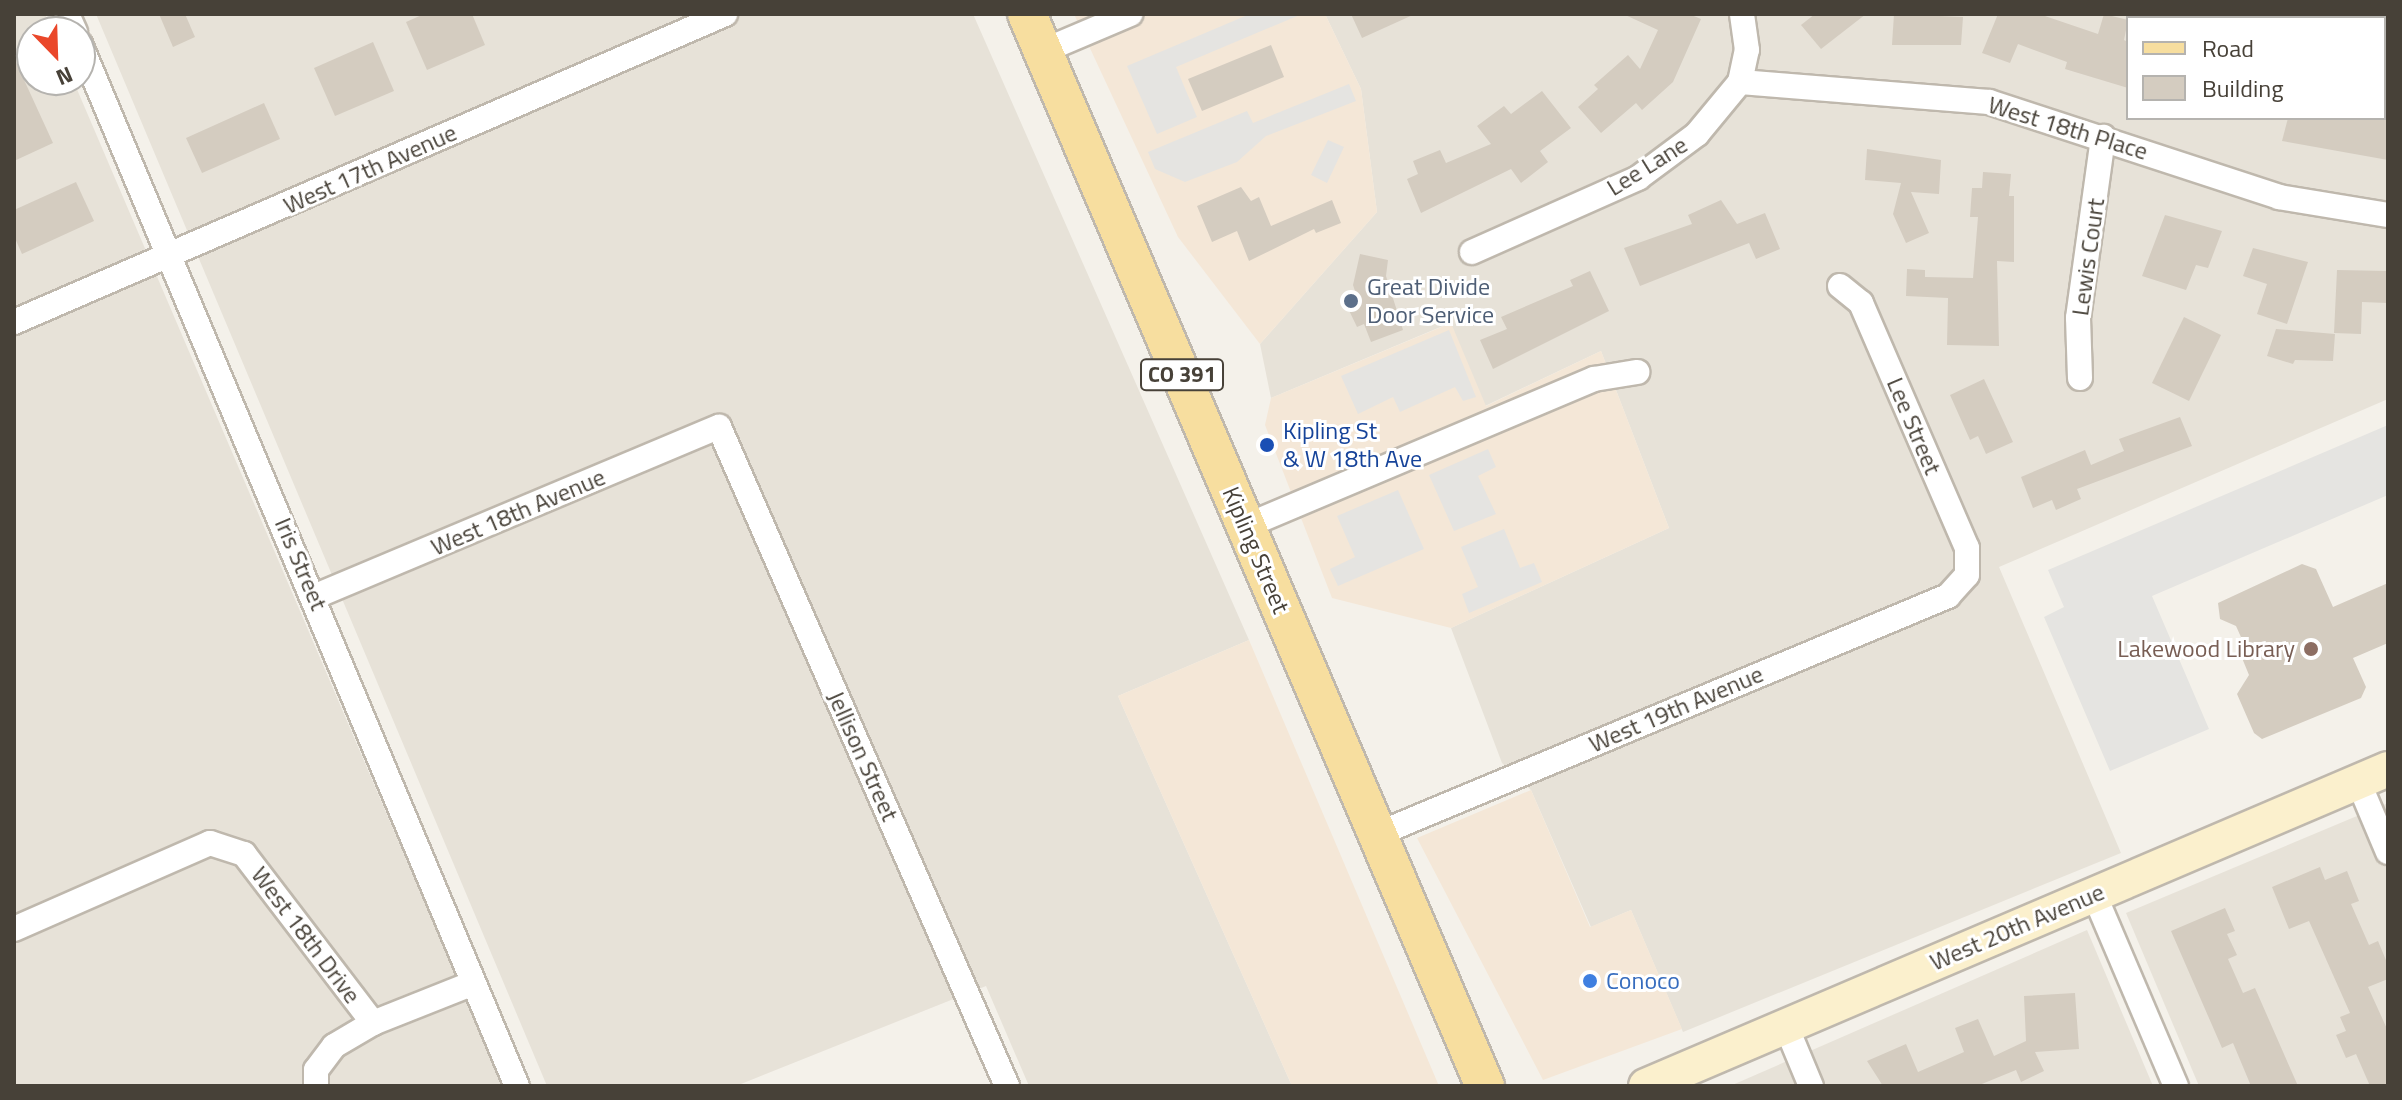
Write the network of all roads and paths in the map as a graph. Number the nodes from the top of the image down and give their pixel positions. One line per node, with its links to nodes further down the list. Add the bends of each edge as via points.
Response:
1 (725, 14): 11 (street, West 17th Avenue)
2 (1027, 14): 5 (main road, Kipling Street / CO 391)
3 (1130, 14): 5 (street)
4 (1742, 14): 7 (street, via 1747,50)
5 (1043, 51): 17 (main road, Kipling Street / CO 391)
6 (96, 82): 11 (street, Iris Street)
7 (1740, 82): 8 (street, West 18th Place, via 1939,94 1989,102); 10 (street, Lee Lane, via 1697,134 1638,178)
8 (2103, 137): 9 (street, West 18th Place, via 2279,197); 15 (street, Lewis Court, via 2078,318)
9 (2388, 215)
10 (1472, 252)
11 (170, 256): 13 (street, West 17th Avenue); 19 (street, Iris Street)
12 (1840, 286): 18 (street, Lee Street, via 1861,303 1967,548)
13 (14, 322)
14 (1637, 372): 17 (street, via 1594,379)
15 (2080, 378)
16 (719, 427): 19 (street, West 18th Avenue); 30 (street, Jellison Street)
17 (1246, 526): 21 (main road, Kipling Street / CO 391)
18 (1967, 575): 21 (street, West 19th Avenue, via 1948,596)
19 (316, 596): 25 (street, Iris Street)
20 (2373, 775): 22 (street); 23 (street, West 20th Avenue)
21 (1378, 834): 31 (main road, Kipling Street / CO 391)
22 (2388, 852)
23 (2094, 894): 27 (street, West 20th Avenue); 34 (street)
24 (14, 929): 26 (street, West 18th Drive, via 210,843 244,854)
25 (471, 984): 26 (street); 29 (street, Iris Street)
26 (373, 1023): 28 (street, via 334,1046 316,1070)
27 (1786, 1026): 32 (street, West 20th Avenue); 33 (street)
28 (316, 1086)
29 (517, 1086)
30 (1007, 1086)
31 (1485, 1086)
32 (1646, 1086)
33 (1811, 1086)
34 (2176, 1086)

